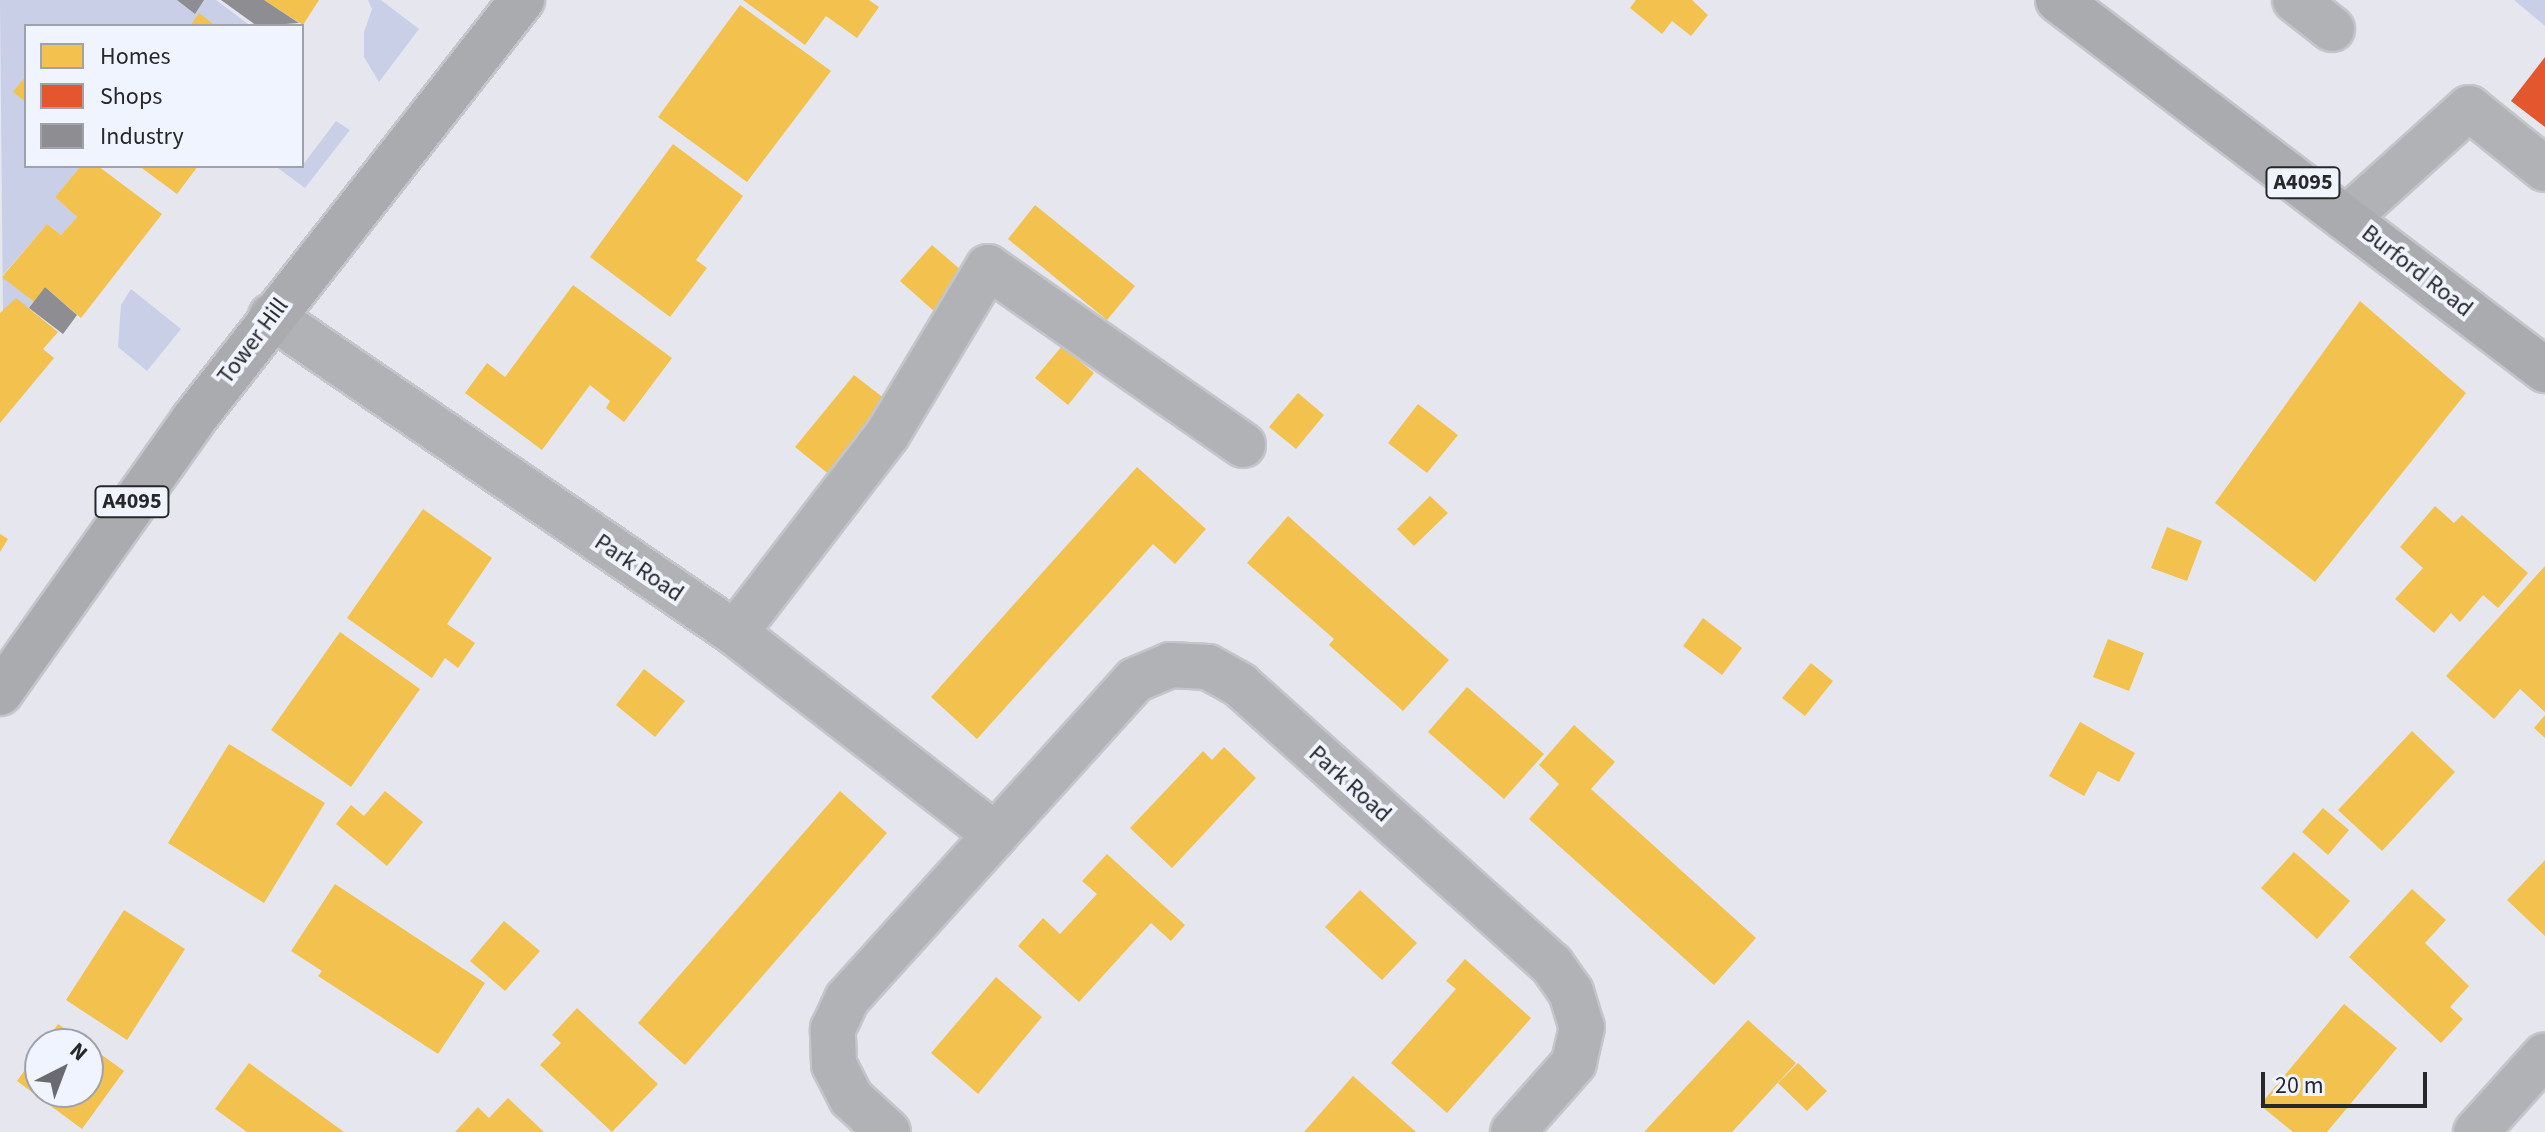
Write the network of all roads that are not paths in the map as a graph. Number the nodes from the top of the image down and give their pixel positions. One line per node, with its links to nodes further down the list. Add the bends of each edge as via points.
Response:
1 (522, 0): 7 (main road, Tower Hill / A4095)
2 (2058, 0): 6 (main road, Burford Road / A4095)
3 (2295, 0): 4 (street)
4 (2332, 29)
5 (2545, 169): 6 (street, via 2469,108)
6 (2348, 217): 8 (main road, Burford Road / A4095)
7 (271, 316): 10 (street, Park Road); 11 (main road, Tower Hill / A4095, via 134,499)
8 (2545, 370)
9 (1243, 445): 10 (street, via 988,267 887,435)
10 (735, 633): 12 (street, Park Road)
11 (0, 693)
12 (995, 835): 14 (street, Park Road, via 847,999 833,1029 834,1065 851,1098); 15 (street, Park Road, via 1135,680 1170,665 1208,667 1240,685 1552,965 1571,992 1582,1027 1574,1063)
13 (2545, 1055): 16 (street)
14 (888, 1132)
15 (1513, 1132)
16 (2476, 1132)

